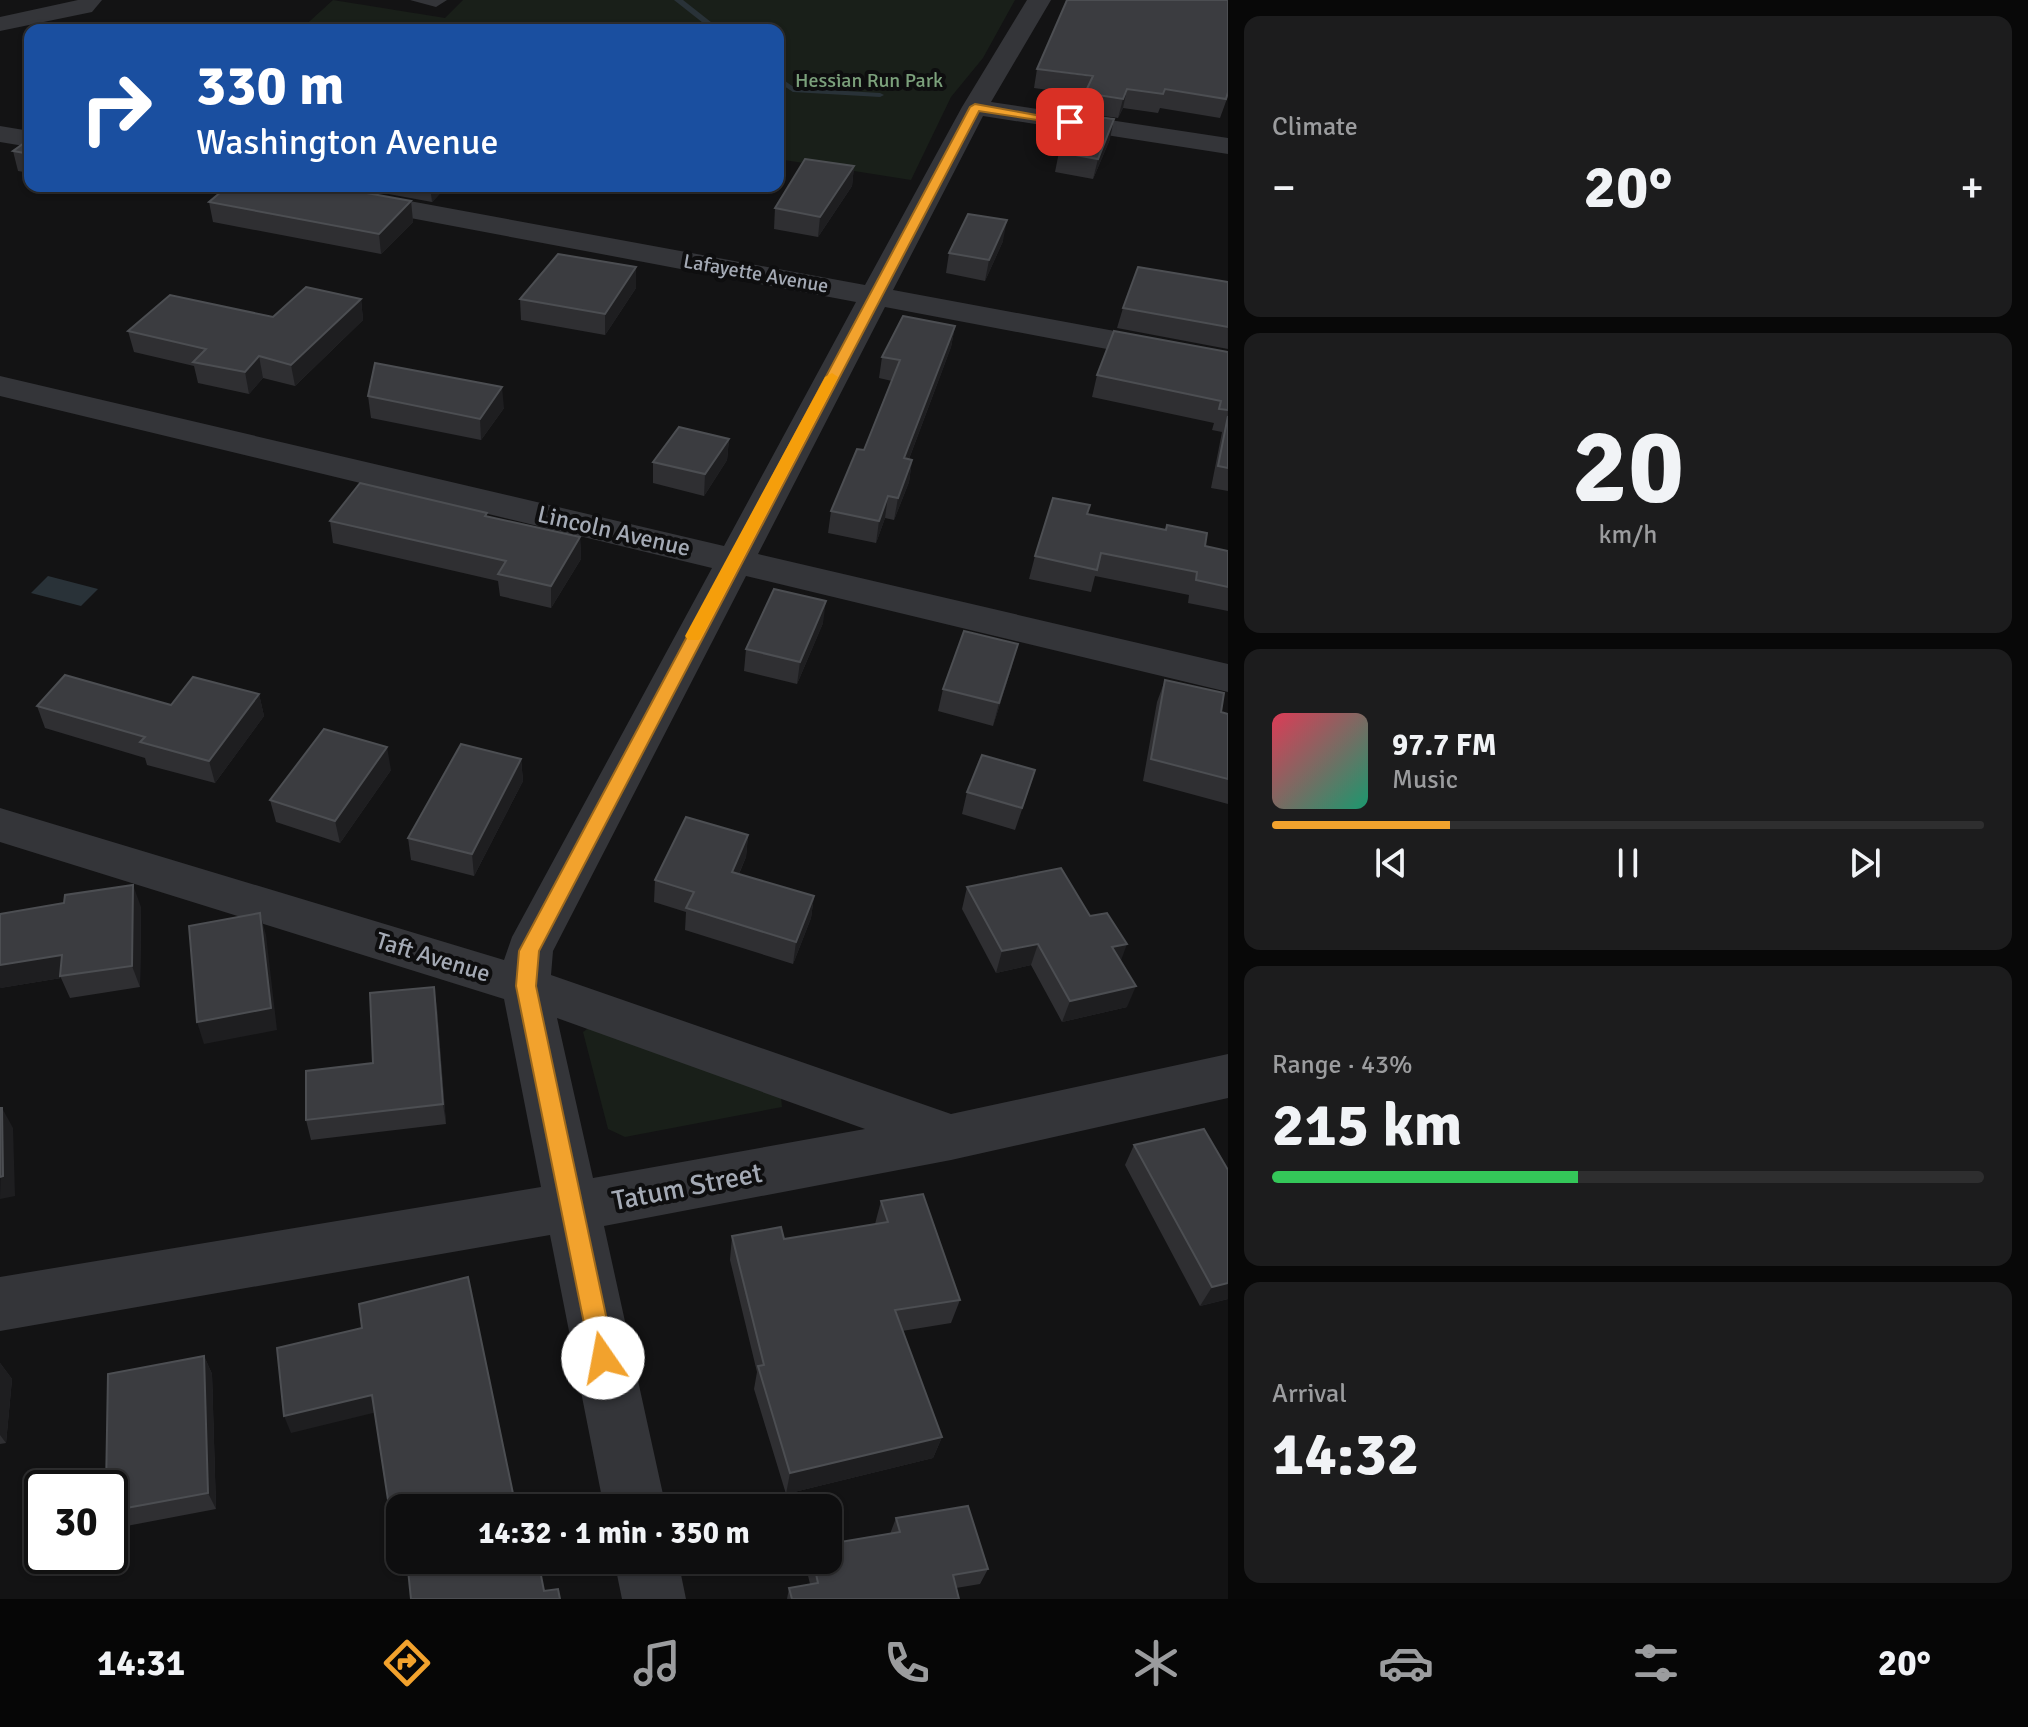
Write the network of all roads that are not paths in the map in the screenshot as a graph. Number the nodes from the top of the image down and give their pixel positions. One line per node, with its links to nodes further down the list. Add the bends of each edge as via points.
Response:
1 (90, 0): 5 (street, via 84,7)
2 (416, 0): 3 (lane)
3 (441, 0)
4 (1039, 0): 6 (street)
5 (0, 24)
6 (975, 107): 9 (street); 11 (street)
7 (0, 134): 8 (street)
8 (24, 138)
9 (1228, 146)
10 (316, 192): 11 (street, Lafayette Avenue)
11 (876, 295): 12 (street, Lafayette Avenue); 14 (street)
12 (1228, 362)
13 (0, 386): 14 (street, Lincoln Avenue)
14 (734, 559): 15 (street, Lincoln Avenue); 17 (street, via 529,951)
15 (1228, 678)
16 (0, 825): 17 (street, Taft Avenue)
17 (526, 986): 19 (street, Taft Avenue); 20 (street)
18 (1228, 1076): 19 (street, Tatum Street)
19 (951, 1137): 20 (street, Tatum Street)
20 (571, 1207): 21 (street, Tatum Street); 22 (street)
21 (0, 1304)
22 (632, 1494)
23 (649, 1574): 24 (street)
24 (654, 1599)

